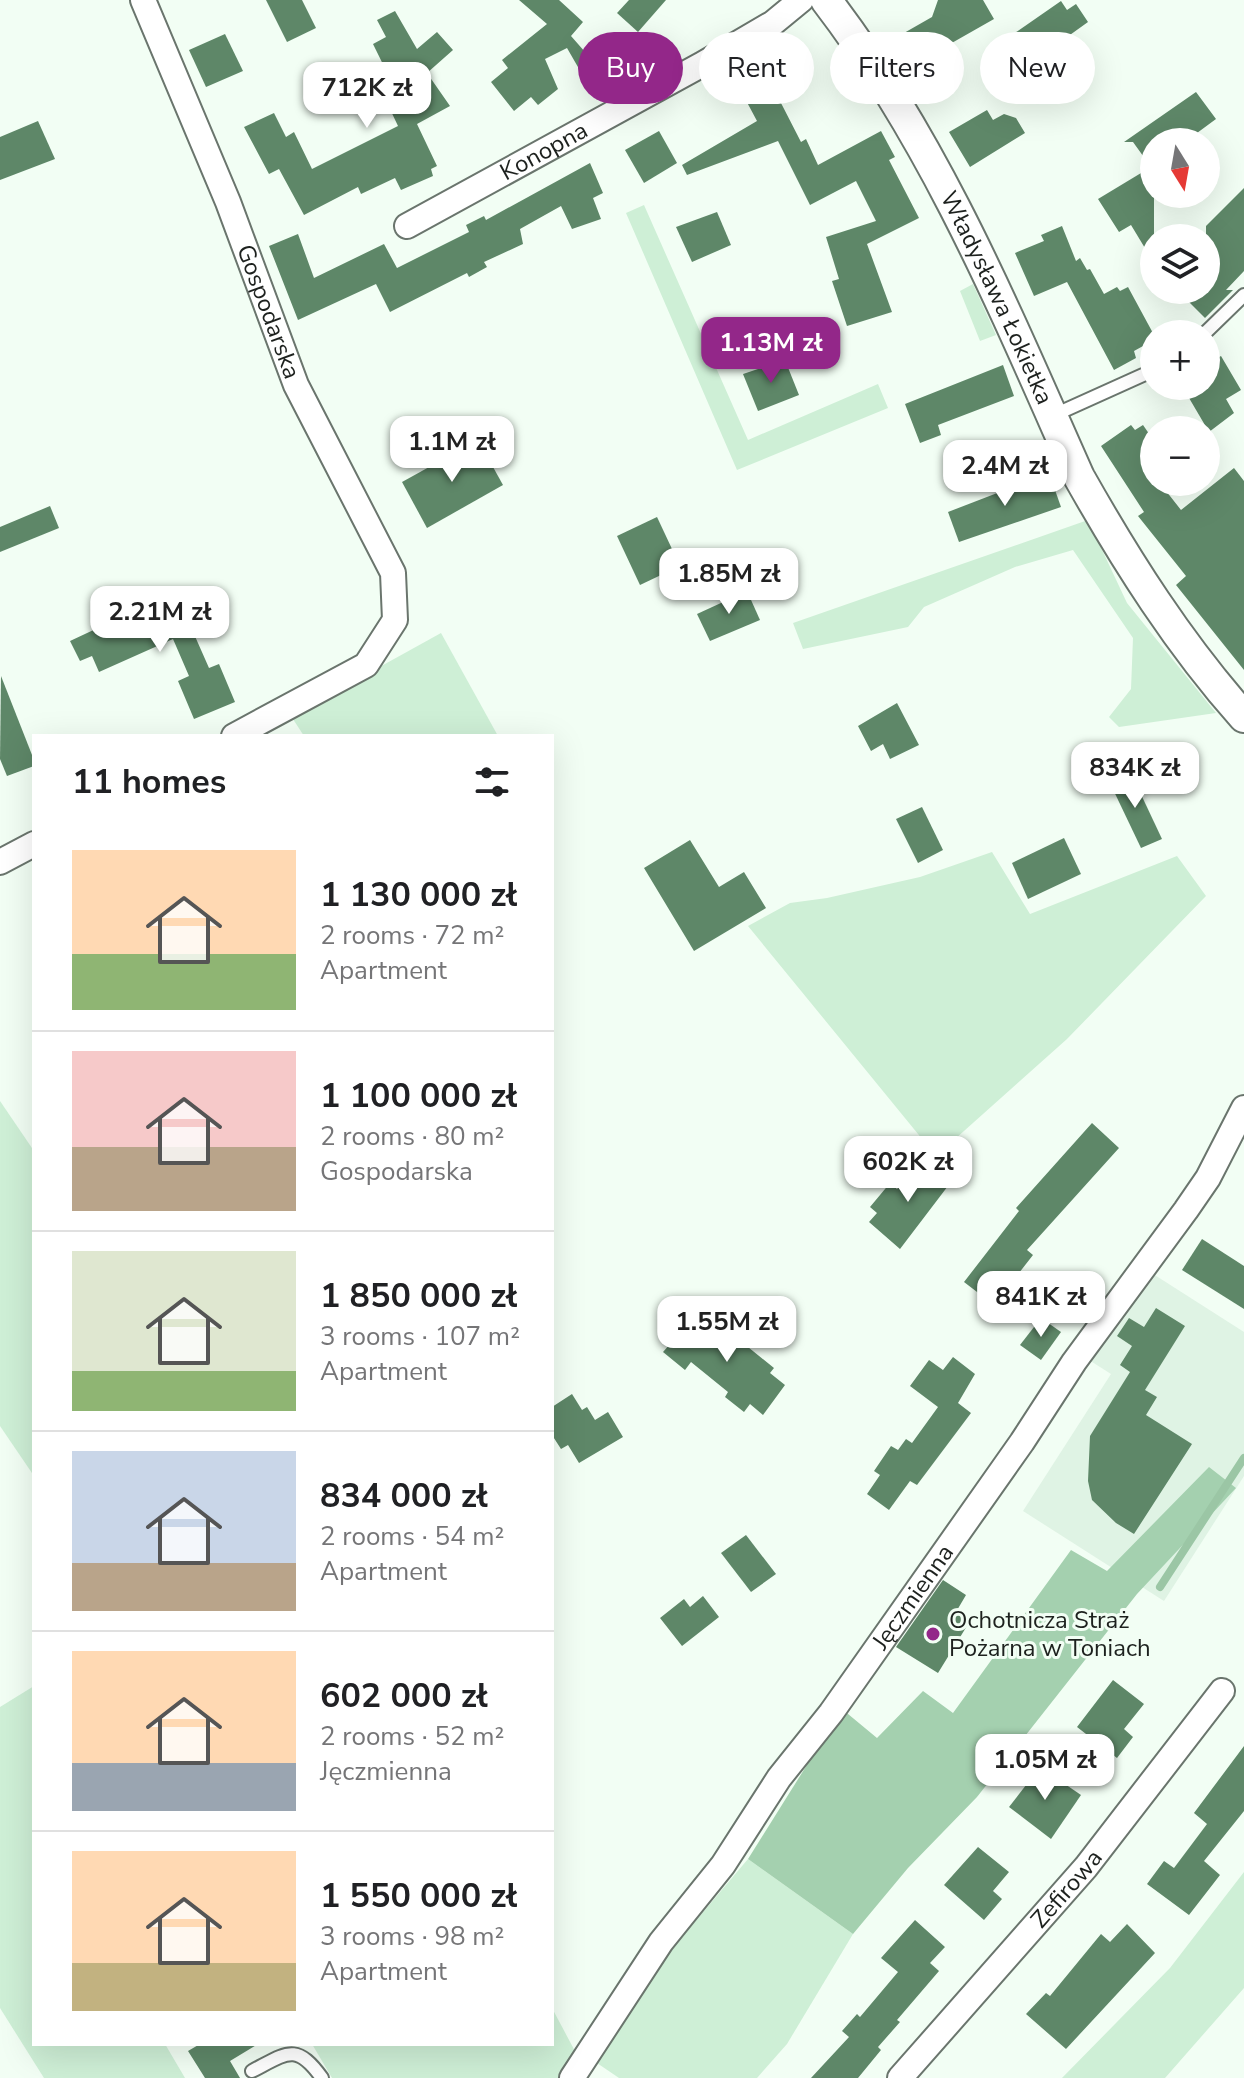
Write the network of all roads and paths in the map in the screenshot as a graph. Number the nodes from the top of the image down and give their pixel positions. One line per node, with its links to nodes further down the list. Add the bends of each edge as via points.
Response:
1 (143, 0): 10 (street, Gospodarska, via 228,202 296,385 393,573 395,620 366,665)
2 (801, 0): 4 (street, Konopna, via 773,23 701,65)
3 (826, 0): 8 (street, Władysława Łokietka, via 873,61 951,198)
4 (407, 226)
5 (1244, 295): 6 (lane)
6 (1218, 320)
7 (1140, 376): 8 (lane)
8 (1052, 416): 9 (street, Władysława Łokietka, via 1079,477 1138,579)
9 (1244, 717)
10 (238, 734)
11 (32, 845): 12 (street)
12 (0, 862)
13 (1244, 1108): 17 (street, Jęczmienna, via 1186,1210 831,1713 779,1778 723,1865 661,1942)
14 (1222, 1691): 18 (street, Zefirowa, via 1086,1867)
15 (252, 2071): 16 (lane, via 298,2053)
16 (322, 2078)
17 (572, 2078)
18 (900, 2078)

